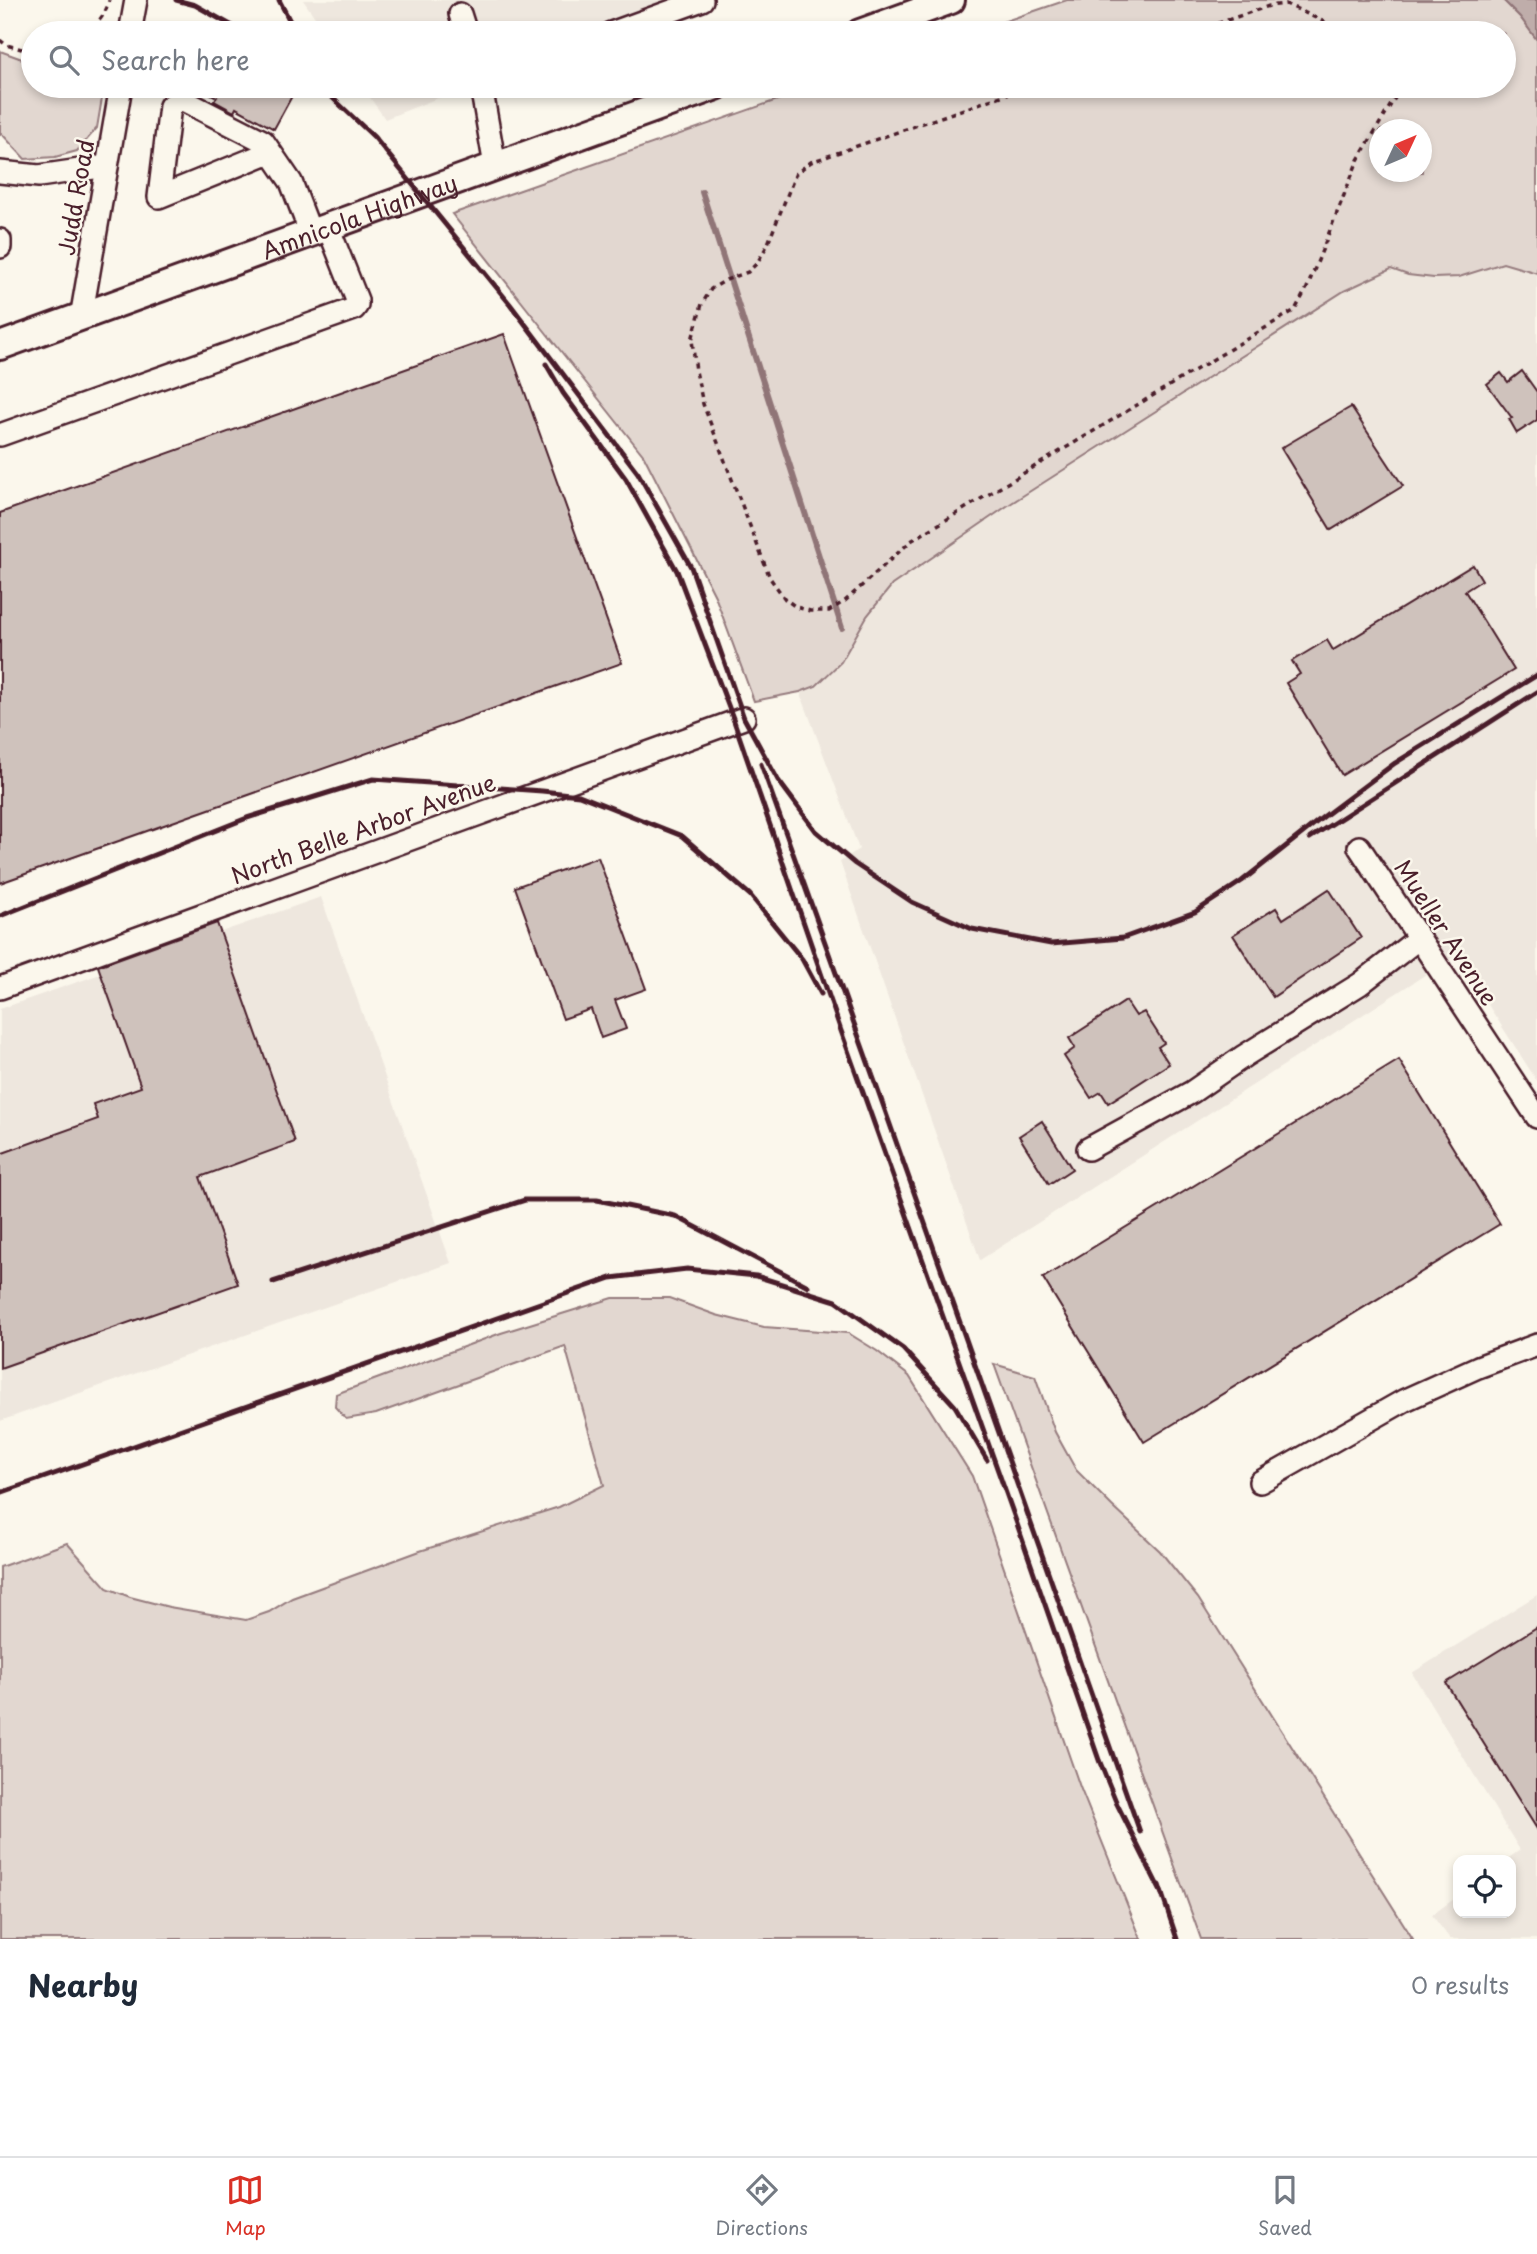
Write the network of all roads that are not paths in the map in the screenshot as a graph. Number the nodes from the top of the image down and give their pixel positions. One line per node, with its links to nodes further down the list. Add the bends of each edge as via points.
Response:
1 (136, 0): 4 (street)
2 (702, 0): 5 (street)
3 (951, 0): 6 (main road)
4 (133, 21)
5 (644, 21)
6 (893, 21)
7 (119, 98): 11 (street, Judd Road)
8 (483, 98): 12 (street)
9 (683, 98): 12 (main road, Amnicola Highway)
10 (270, 152): 10 (street, via 263,141 181,99 170,106 159,197); 14 (street)
11 (107, 166): 13 (street, via 39,176); 17 (street, Judd Road)
12 (495, 166): 14 (main road, Amnicola Highway)
13 (0, 172)
14 (319, 230): 17 (main road, Amnicola Highway); 19 (street, via 357,299 354,309)
15 (0, 240): 16 (street)
16 (0, 247)
17 (81, 318): 18 (main road, Amnicola Highway)
18 (0, 346)
19 (0, 435)
20 (744, 718): 23 (street, North Belle Arbor Avenue)
21 (1359, 846): 22 (street, Mueller Avenue)
22 (1419, 938): 24 (street, Mueller Avenue); 25 (street, via 1360,984 1192,1092)
23 (0, 988)
24 (1537, 1117)
25 (1087, 1149)
26 (1537, 1345): 27 (street, via 1405,1400)
27 (1260, 1482)

